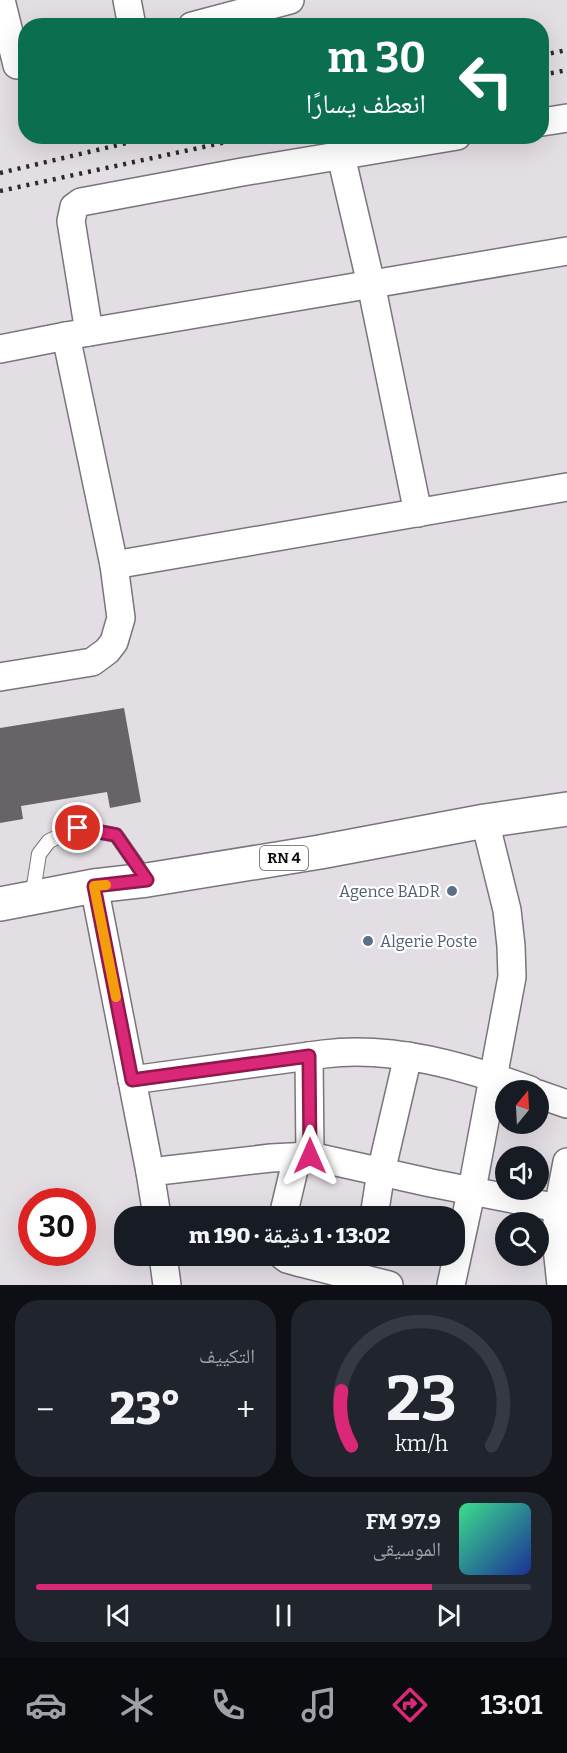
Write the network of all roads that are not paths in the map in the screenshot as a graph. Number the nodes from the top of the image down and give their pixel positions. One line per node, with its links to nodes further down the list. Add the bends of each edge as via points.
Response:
1 (2, 0): 6 (street)
2 (127, 0): 4 (street)
3 (290, 0): 5 (street)
4 (130, 18)
5 (222, 18)
6 (14, 66)
7 (567, 118): 8 (street)
8 (549, 121)
9 (411, 144): 10 (street)
10 (341, 156): 12 (street); 13 (street, via 81,202 74,207 71,220)
11 (567, 251): 12 (street)
12 (371, 284): 13 (street); 16 (street)
13 (78, 334): 14 (street); 17 (street)
14 (0, 349)
15 (567, 487): 16 (street)
16 (418, 513): 17 (street)
17 (114, 565): 18 (street, via 121,618 108,651 92,662)
18 (0, 677)
19 (567, 808): 20 (main road, RN 4)
20 (485, 821): 21 (main road, RN 4); 27 (street, via 507,910 512,977)
21 (147, 880): 22 (main road, RN 4); 23 (lane, via 116,835 78,828 49,841 39,854)
22 (94, 886): 23 (main road, RN 4); 28 (street)
23 (32, 898): 24 (main road, RN 4)
24 (0, 904)
25 (309, 1056): 26 (street, via 350,1052); 28 (street); 32 (street)
26 (408, 1056): 27 (street); 35 (street)
27 (493, 1077): 29 (street); 36 (street)
28 (132, 1080): 34 (street)
29 (502, 1080)
30 (549, 1098): 31 (street)
31 (567, 1104)
32 (304, 1157): 34 (street); 35 (street); 38 (street)
33 (567, 1162): 40 (street)
34 (150, 1172): 37 (street)
35 (381, 1172): 36 (street); 39 (street)
36 (471, 1191): 40 (street); 45 (street)
37 (155, 1206)
38 (287, 1206)
39 (376, 1206)
40 (558, 1208): 46 (street, via 556,1238)
41 (164, 1266): 44 (street)
42 (323, 1266): 43 (street)
43 (374, 1273)
44 (167, 1285)
45 (451, 1285)
46 (561, 1285)

